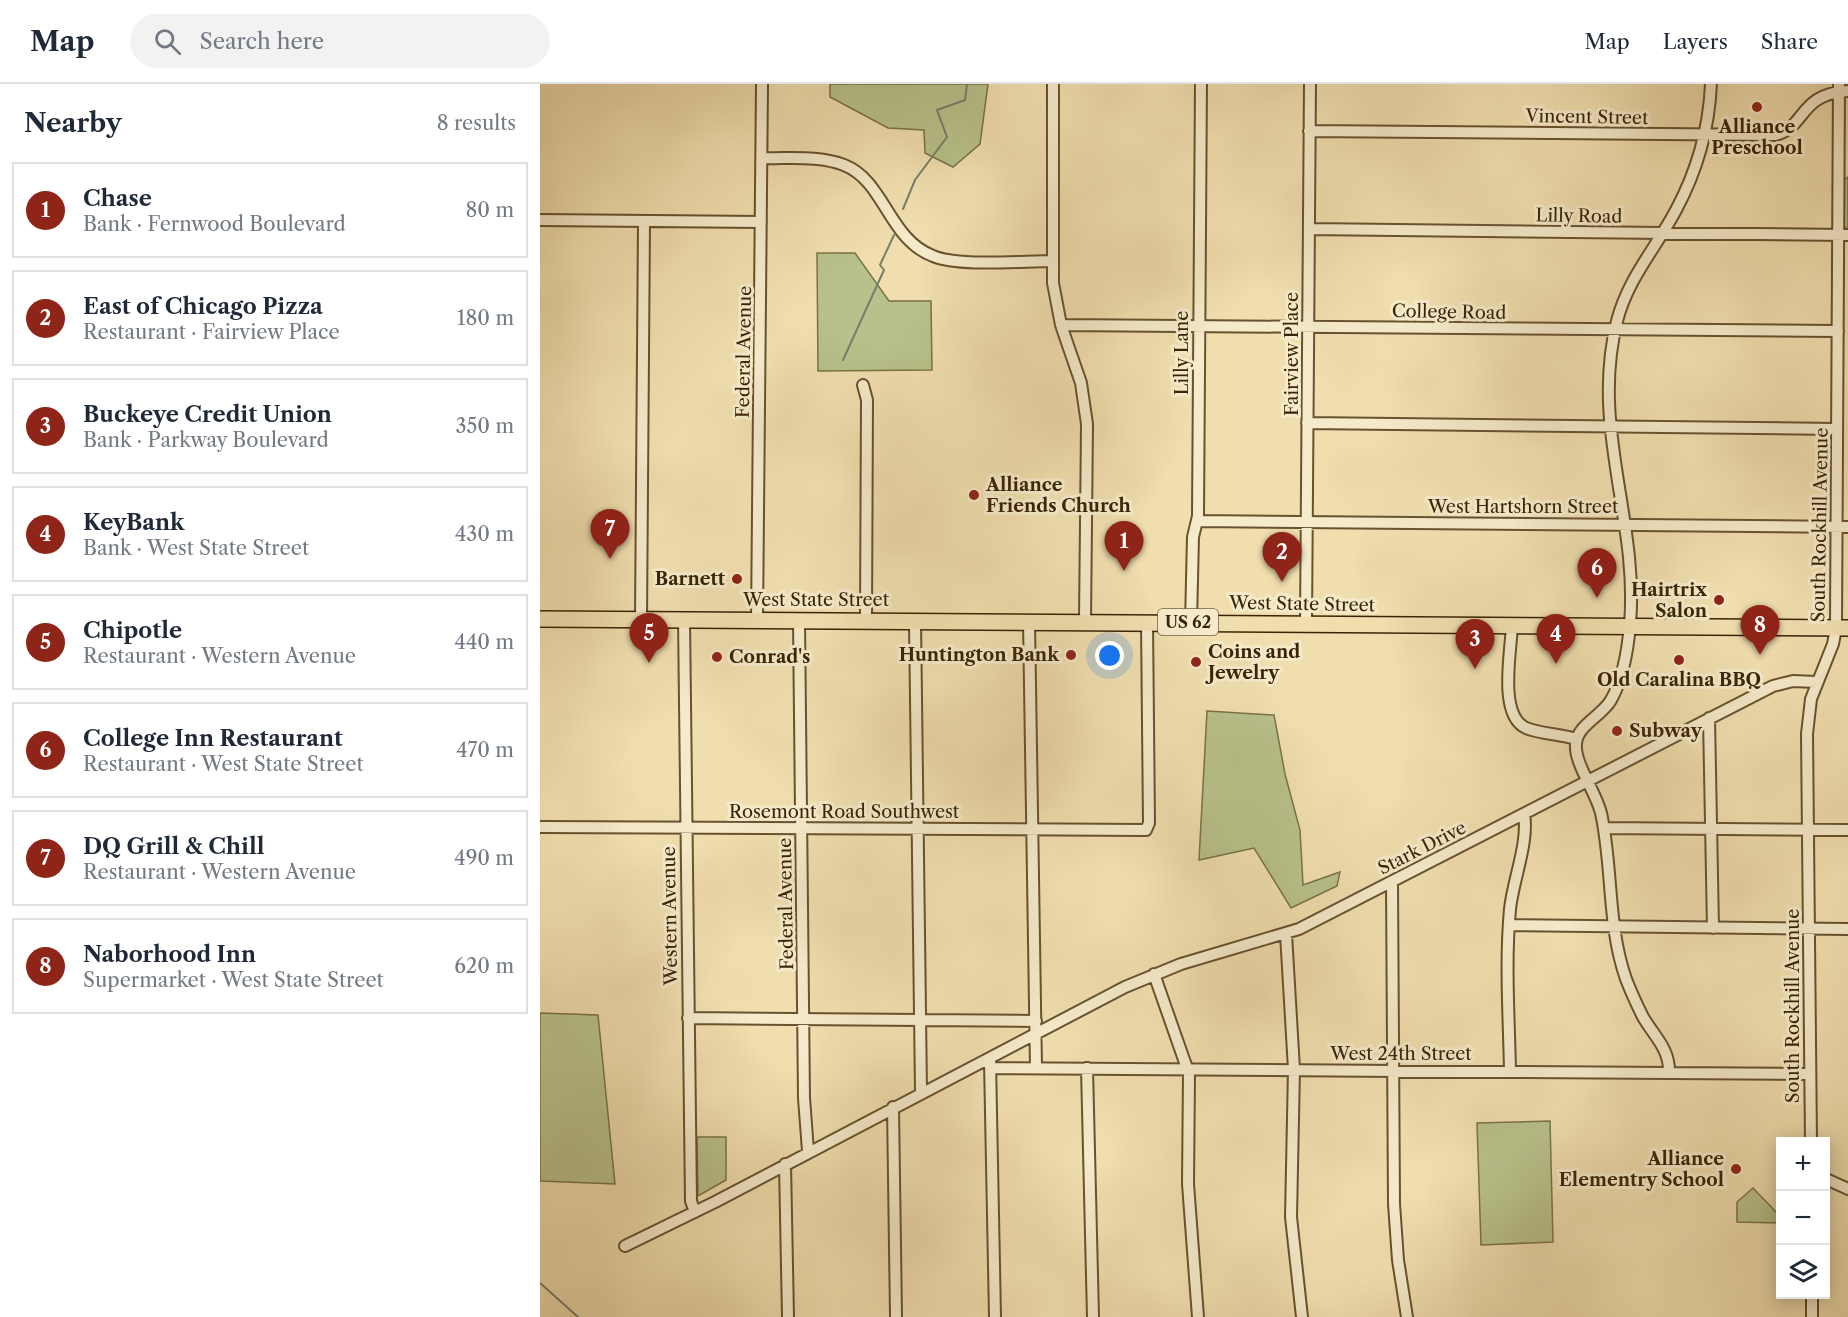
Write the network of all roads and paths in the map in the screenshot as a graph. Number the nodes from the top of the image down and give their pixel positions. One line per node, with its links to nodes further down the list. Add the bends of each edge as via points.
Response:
1 (762, 84): 9 (street, Federal Avenue)
2 (1053, 84): 16 (street)
3 (1201, 84): 18 (street, Lilly Lane)
4 (1310, 84): 7 (street, Fairview Place)
5 (1711, 84): 8 (street)
6 (1842, 89): 8 (street, Vincent Street, via 1811,102 1792,126 1780,134); 15 (street, South Rockhill Avenue)
7 (1309, 131): 8 (street, Vincent Street); 13 (street, Fairview Place)
8 (1704, 135): 14 (street, via 1687,187)
9 (762, 158): 12 (street, Federal Avenue); 16 (street, via 817,159 847,166 866,181 907,239 934,257)
10 (540, 220): 11 (street)
11 (644, 221): 12 (street); 31 (street)
12 (762, 222): 33 (street, Federal Avenue)
13 (1309, 229): 14 (street, Lilly Road); 19 (street, Fairview Place)
14 (1661, 233): 15 (street, Lilly Road); 20 (street, via 1635,277)
15 (1843, 235): 21 (street, South Rockhill Avenue)
16 (1053, 261): 17 (street)
17 (1061, 325): 18 (street, College Road); 38 (street, via 1081,383 1086,417)
18 (1199, 326): 19 (street, College Road); 26 (street, Lilly Lane)
19 (1308, 327): 20 (street, College Road); 23 (street, Fairview Place)
20 (1615, 330): 21 (street, College Road); 24 (street)
21 (1838, 332): 25 (street, South Rockhill Avenue)
22 (863, 385): 35 (street, via 867,400)
23 (1307, 423): 24 (street); 27 (street, Fairview Place)
24 (1609, 427): 25 (street); 28 (street)
25 (1837, 429): 29 (street, South Rockhill Avenue)
26 (1197, 521): 27 (street, West Hartshorn Street); 40 (street, Lilly Lane, via 1193,537)
27 (1307, 522): 28 (street, West Hartshorn Street); 41 (street, Fairview Place)
28 (1624, 524): 29 (street, West Hartshorn Street); 43 (street)
29 (1842, 527): 44 (street, South Rockhill Avenue)
30 (540, 619): 31 (highway, West State Street / US 62)
31 (641, 619): 32 (highway, West State Street / US 62)
32 (684, 619): 33 (highway, West State Street / US 62); 51 (street, Western Avenue)
33 (757, 620): 34 (highway, West State Street / US 62)
34 (799, 620): 35 (highway, West State Street / US 62); 52 (street, Federal Avenue)
35 (866, 620): 36 (highway, West State Street / US 62)
36 (915, 620): 37 (highway, West State Street / US 62); 55 (street)
37 (1029, 621): 38 (highway, West State Street / US 62); 56 (street)
38 (1085, 621): 39 (highway, West State Street / US 62)
39 (1147, 622): 40 (highway, West State Street / US 62); 56 (street, Rosemont Road Southwest, via 1148,828)
40 (1191, 622): 41 (highway, West State Street / US 62)
41 (1306, 623): 42 (highway, West State Street / US 62)
42 (1512, 625): 43 (highway, West State Street / US 62); 47 (street, via 1508,700 1511,714 1525,727)
43 (1630, 626): 44 (highway, West State Street / US 62); 47 (street, via 1614,694)
44 (1842, 628): 45 (street, South Rockhill Avenue)
45 (1816, 682): 46 (street, Stark Drive, via 1783,682); 57 (street, South Rockhill Avenue, via 1808,723)
46 (1709, 718): 48 (street, Stark Drive); 54 (street)
47 (1576, 739): 48 (street, via 1576,756)
48 (1590, 781): 49 (street, Stark Drive); 53 (street)
49 (1524, 814): 59 (street, Stark Drive); 60 (street, via 1526,830)
50 (540, 827): 51 (street, Rosemont Road Southwest)
51 (685, 828): 52 (street, Rosemont Road Southwest); 67 (street, Western Avenue)
52 (802, 828): 55 (street, Rosemont Road Southwest); 68 (street, Federal Avenue)
53 (1604, 828): 54 (street); 61 (street)
54 (1711, 828): 57 (street); 62 (street)
55 (918, 829): 56 (street, Rosemont Road Southwest); 69 (street)
56 (1034, 829): 70 (street)
57 (1808, 829): 58 (street); 63 (street, South Rockhill Avenue)
58 (1848, 830)
59 (1392, 882): 65 (street, Stark Drive); 77 (street)
60 (1509, 926): 61 (street); 78 (street)
61 (1614, 927): 62 (street); 79 (street, via 1626,979 1644,1018 1668,1053)
62 (1713, 928): 63 (street)
63 (1809, 929): 64 (street); 80 (street, South Rockhill Avenue)
64 (1848, 929)
65 (1286, 934): 66 (street, Stark Drive); 76 (street)
66 (1154, 974): 71 (street, Stark Drive); 75 (street)
67 (688, 1018): 68 (street); 88 (street, Western Avenue, via 691,1201)
68 (804, 1018): 69 (street); 84 (street, Federal Avenue)
69 (920, 1019): 70 (street); 81 (street)
70 (1036, 1021): 71 (street)
71 (1036, 1032): 72 (street, Stark Drive); 73 (street)
72 (990, 1063): 73 (street, West 24th Street); 81 (street, Stark Drive); 93 (street)
73 (1036, 1068): 74 (street, West 24th Street)
74 (1087, 1068): 75 (street, West 24th Street); 94 (street)
75 (1188, 1068): 76 (street, West 24th Street); 95 (street, via 1188,1184)
76 (1294, 1069): 77 (street, West 24th Street); 96 (street, via 1291,1217)
77 (1394, 1070): 78 (street, West 24th Street); 97 (street, via 1395,1217)
78 (1510, 1071): 79 (street, West 24th Street)
79 (1669, 1073): 80 (street, West 24th Street)
80 (1810, 1074): 83 (street, South Rockhill Avenue)
81 (921, 1092): 82 (street, Stark Drive)
82 (892, 1107): 84 (street, Stark Drive); 92 (street)
83 (1810, 1137)
84 (808, 1151): 85 (street, Stark Drive)
85 (785, 1164): 88 (street, Stark Drive); 91 (street)
86 (1830, 1181): 87 (street)
87 (1848, 1189)
88 (695, 1212): 89 (street, Stark Drive)
89 (625, 1246)
90 (1812, 1299): 98 (street)
91 (788, 1317)
92 (896, 1317)
93 (995, 1317)
94 (1093, 1317)
95 (1198, 1317)
96 (1302, 1317)
97 (1407, 1317)
98 (1812, 1317)

